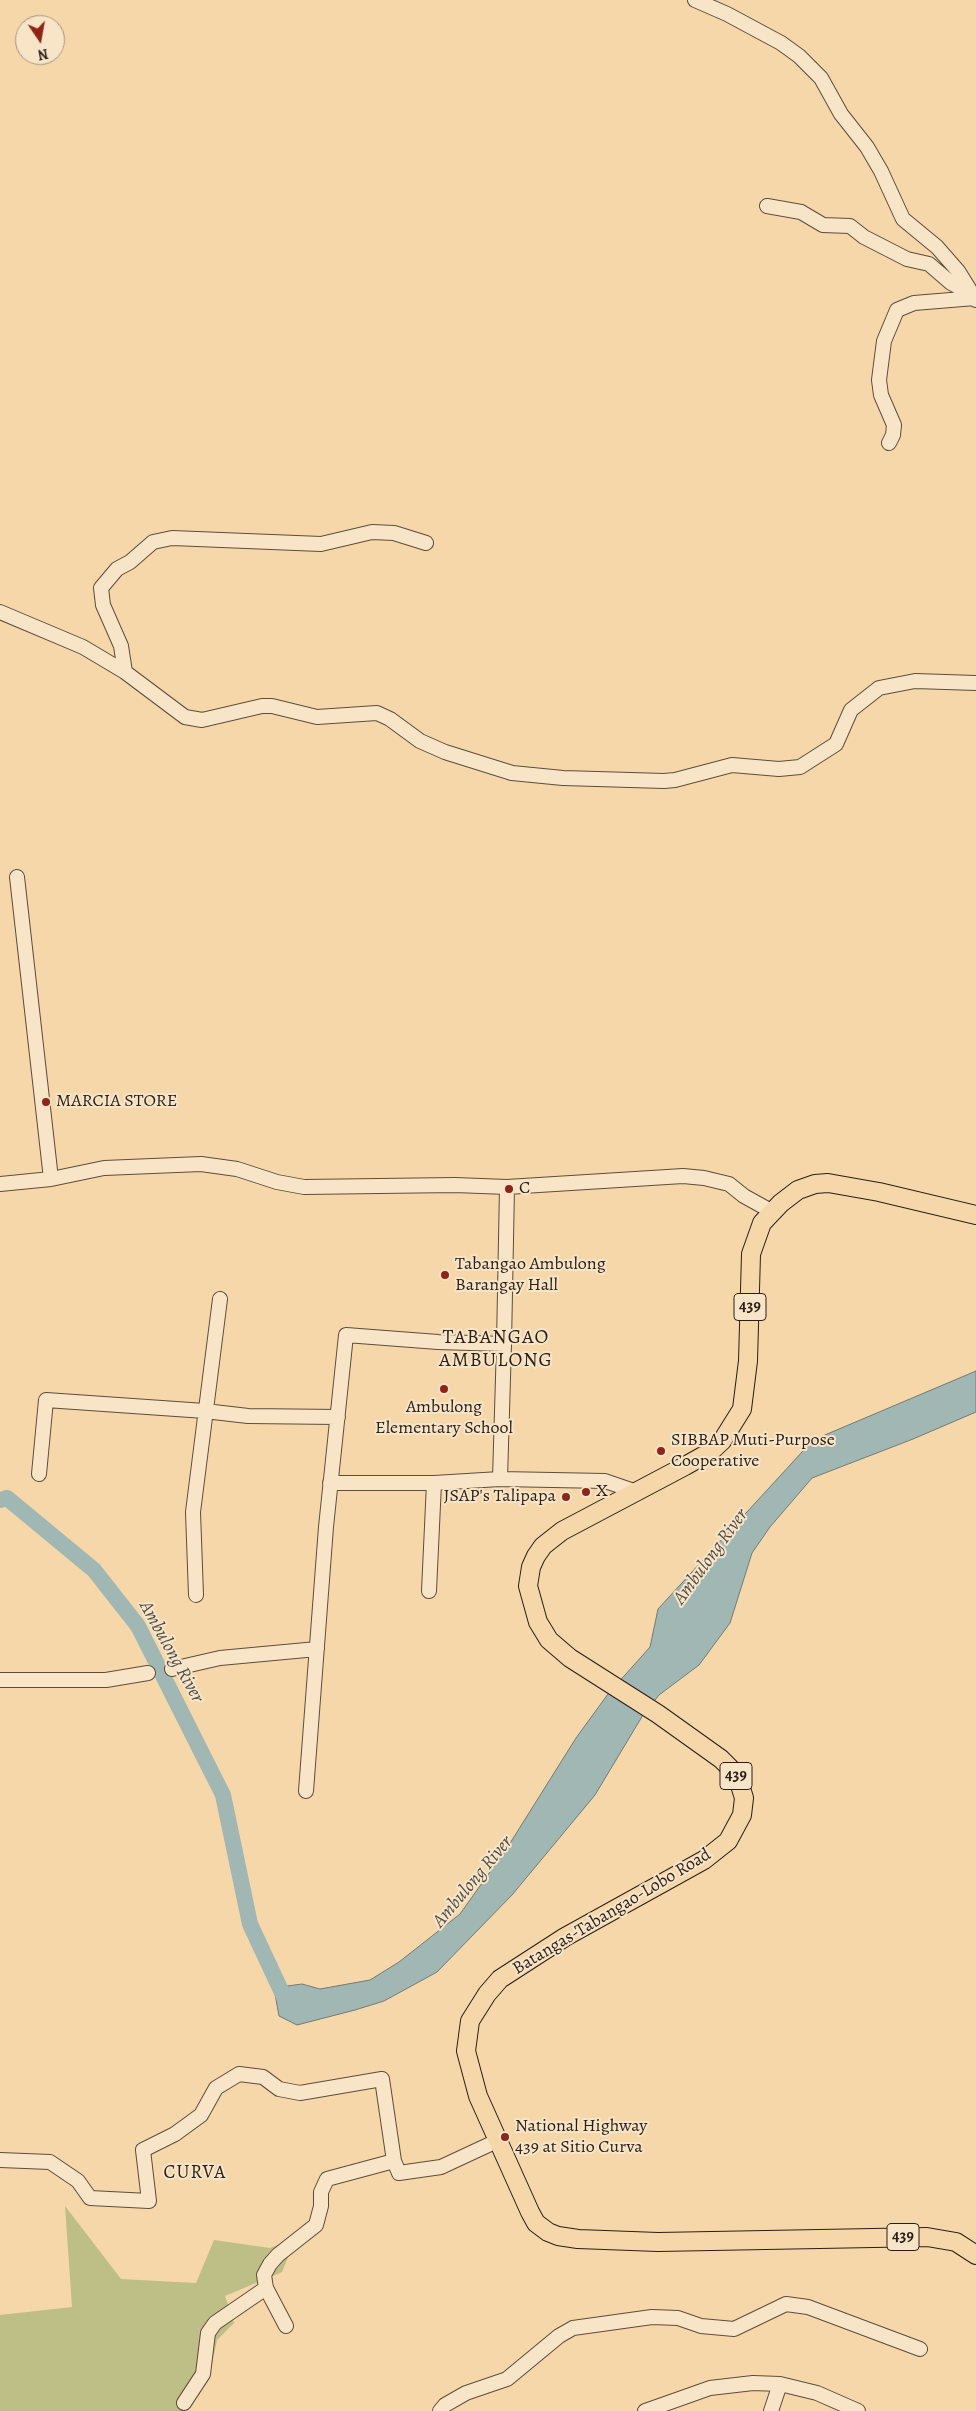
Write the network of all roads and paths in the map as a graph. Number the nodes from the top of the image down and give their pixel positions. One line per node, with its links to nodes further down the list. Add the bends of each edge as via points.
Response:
1 (695, 0): 3 (street, via 781,43 820,78 840,114 867,147 902,219 937,247 958,271)
2 (767, 206): 3 (street, via 801,212 823,224 850,226 864,237 907,259 929,264)
3 (974, 298): 4 (street, via 914,303 897,310 884,341 879,380 881,395 894,426)
4 (889, 443)
5 (426, 542): 7 (street, via 394,533 372,532 321,544 157,540 117,569 101,588 103,605 121,646)
6 (0, 612): 7 (street, via 83,647)
7 (125, 672): 8 (street, via 185,717 194,720 262,706 317,717 377,713 420,741 512,773 664,781 732,765 780,769 800,767 836,744 851,710 879,688 915,681)
8 (976, 683)
9 (17, 878): 10 (street)
10 (51, 1179): 11 (street); 12 (street, via 104,1168 201,1164 236,1169 304,1187)
11 (0, 1184)
12 (507, 1187): 13 (street, via 682,1176 704,1178 729,1184); 16 (street)
13 (771, 1212): 14 (main road, Batangas-Tabangao-Lobo Road / 439, via 798,1190 828,1183); 23 (main road, Batangas-Tabangao-Lobo Road / 439, via 762,1223 751,1254 748,1361 742,1408 722,1441 710,1452)
14 (976, 1215)
15 (220, 1299): 17 (street)
16 (504, 1344): 18 (street, via 346,1335); 20 (street)
17 (205, 1411): 18 (street, via 248,1416); 19 (street, via 46,1400); 25 (street, via 193,1512)
18 (338, 1417): 21 (street)
19 (39, 1474)
20 (500, 1479): 22 (street); 23 (street, via 605,1481)
21 (330, 1483): 22 (street); 26 (street)
22 (434, 1483): 24 (street)
23 (637, 1492): 31 (main road, Batangas-Tabangao-Lobo Road / 439, via 543,1546 531,1567 528,1586 538,1622 550,1640 570,1658 658,1714 733,1771 744,1798 742,1815 728,1842 704,1860 565,1937 515,1968 487,1994 470,2021 466,2050 478,2096)
24 (429, 1590)
25 (196, 1595)
26 (317, 1649): 27 (street, via 220,1658); 30 (street)
27 (172, 1669)
28 (148, 1673): 29 (street, via 106,1680)
29 (0, 1680)
30 (306, 1791)
31 (499, 2140): 33 (street, via 441,2167 399,2173); 34 (main road, Batangas-Tabangao-Lobo Road / 439, via 536,2223 558,2236 658,2242 927,2237 956,2242)
32 (0, 2160): 33 (street, via 50,2162 78,2181 90,2198 148,2202 143,2150 175,2134 201,2114 216,2088 239,2074 263,2077 279,2089 300,2094 382,2079)
33 (394, 2161): 35 (street, via 327,2179 320,2192 321,2206 316,2225 270,2264 264,2275)
34 (976, 2256)
35 (266, 2288): 36 (street); 39 (street, via 215,2323 208,2333 203,2374)
36 (286, 2326)
37 (920, 2349): 40 (street, via 808,2307 786,2304 734,2329 701,2326 678,2318 652,2317 573,2328 507,2379 466,2393)
38 (780, 2384): 41 (street, via 753,2383 710,2388); 42 (street); 43 (street, via 817,2393)
39 (184, 2403)
40 (440, 2411)
41 (645, 2411)
42 (771, 2411)
43 (858, 2411)

